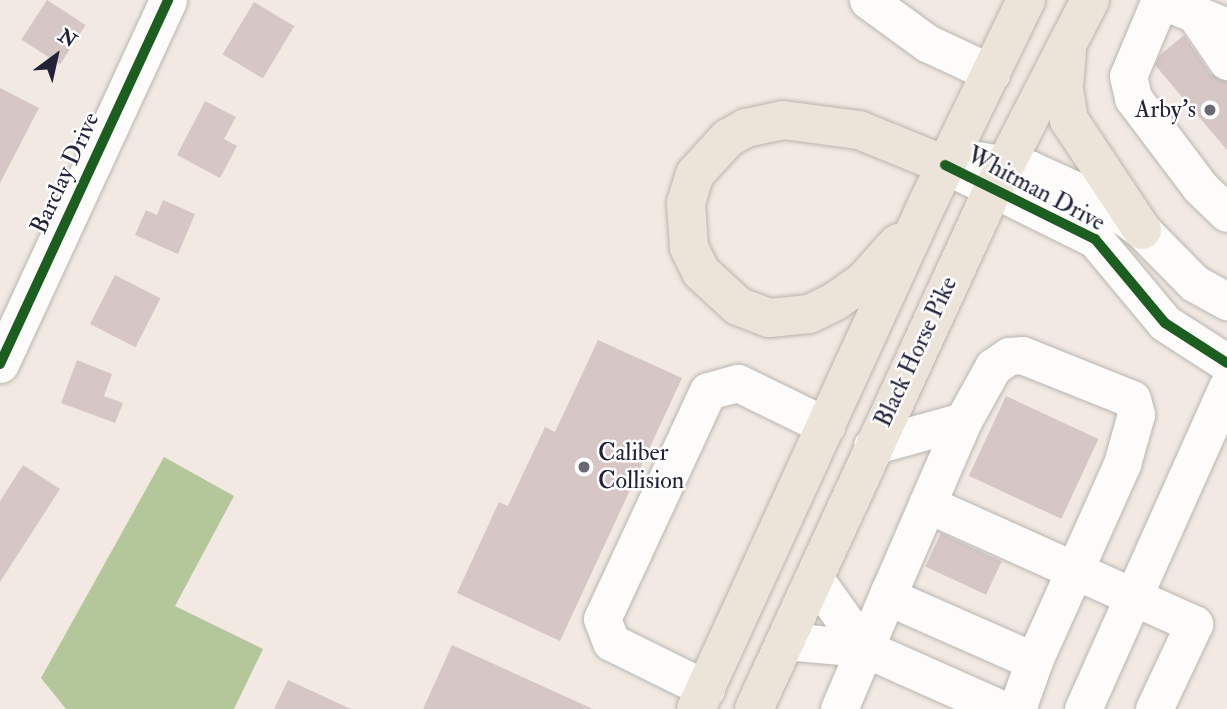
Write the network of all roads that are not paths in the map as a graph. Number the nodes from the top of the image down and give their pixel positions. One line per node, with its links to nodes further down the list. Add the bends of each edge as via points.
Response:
1 (168, 0): 17 (street, Barclay Drive)
2 (868, 0): 9 (street, via 927,43)
3 (1026, 0): 9 (highway, Black Horse Pike)
4 (1090, 0): 7 (highway, Black Horse Pike)
5 (1160, 0): 6 (street); 12 (street, via 1128,76 1133,98)
6 (1213, 13): 8 (street)
7 (1068, 39): 11 (highway, Black Horse Pike); 14 (highway, via 1064,89 1069,120)
8 (1227, 61)
9 (991, 73): 10 (highway, Black Horse Pike)
10 (945, 165): 11 (street, Whitman Drive); 13 (highway, Black Horse Pike); 13 (highway, via 883,137 838,124 766,123 728,138 703,162 690,187 684,219 695,263 712,283 754,313 783,318 820,309 864,281)
11 (1001, 175): 14 (street, Whitman Drive, via 1088,195); 16 (street, Whitman Drive, via 1095,239 1165,323); 21 (highway, Black Horse Pike)
12 (1222, 200)
13 (927, 205): 20 (highway, Black Horse Pike)
14 (1142, 230): 15 (street, Whitman Drive, via 1194,283)
15 (1227, 301)
16 (1227, 363)
17 (0, 364)
18 (1227, 387): 26 (street)
19 (963, 421): 21 (street); 22 (street); 23 (street, via 993,367 1009,356 1023,355 1132,399 1136,414 1122,464)
20 (826, 426): 30 (highway, Black Horse Pike); 30 (street, via 737,383 708,391 601,619 611,642)
21 (872, 446): 24 (highway, Black Horse Pike)
22 (927, 504): 23 (street); 25 (street)
23 (1074, 573): 26 (street); 29 (street)
24 (815, 579): 27 (highway, Black Horse Pike); 28 (street)
25 (889, 592): 28 (street); 29 (street, via 896,600)
26 (1133, 594): 35 (street); 36 (street, via 1194,624)
27 (785, 641): 28 (street); 32 (highway, Black Horse Pike)
28 (864, 649): 31 (street); 33 (street)
29 (1034, 661): 34 (street)
30 (701, 699)
31 (845, 707)
32 (754, 709)
33 (1001, 709)
34 (1017, 709)
35 (1083, 709)
36 (1154, 709)

